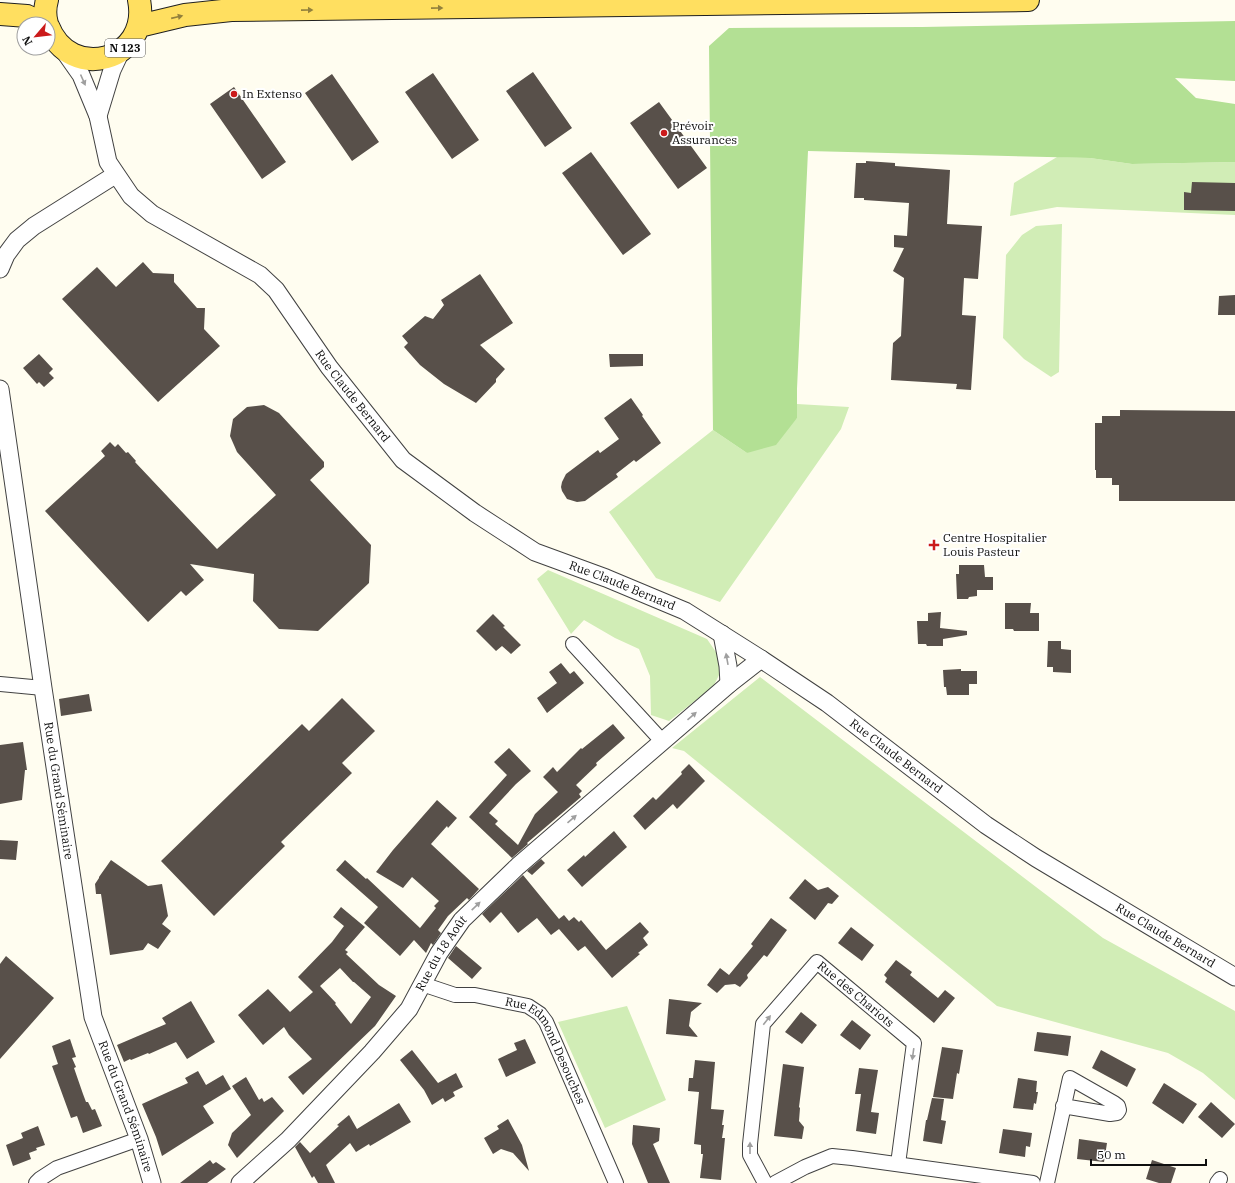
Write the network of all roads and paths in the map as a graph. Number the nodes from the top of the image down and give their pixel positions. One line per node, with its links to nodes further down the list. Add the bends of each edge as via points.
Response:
1 (47, 0): 6 (main road, N 123)
2 (139, 0): 7 (main road, N 123)
3 (1028, 0): 7 (main road, N 123, one-way to 3, via 185,15 231,10)
4 (0, 14): 5 (main road)
5 (27, 16)
6 (46, 16)
7 (139, 26): 10 (main road, N 123, via 132,40)
8 (56, 40): 9 (main road, N 123)
9 (62, 48): 10 (main road, N 123, via 75,56 91,60 106,58); 11 (street, Rue Claude Bernard, one-way to 11, via 81,75)
10 (121, 51): 11 (street, Rue Claude Bernard, via 112,70)
11 (98, 116): 12 (street, Rue Claude Bernard, via 108,162)
12 (115, 175): 13 (street, via 34,226 18,240); 15 (street, Rue Claude Bernard, via 131,196 152,214 260,275 276,290 329,367 403,460 475,513 535,552 685,611)
13 (0, 269)
14 (1, 397): 20 (street, Rue du Grand Séminaire)
15 (722, 634): 17 (street, Rue Claude Bernard); 19 (street, one-way to 15)
16 (573, 644): 21 (street)
17 (762, 659): 19 (street, Rue du 18 Août); 22 (street, Rue Claude Bernard, via 827,703 986,825 1036,858)
18 (0, 684): 20 (street)
19 (729, 684): 21 (street, Rue du 18 Août, one-way to 19)
20 (43, 688): 25 (street, Rue du Grand Séminaire, via 93,1017)
21 (662, 741): 23 (street, Rue du 18 Août, one-way to 21, via 439,953 462,920 518,866)
22 (1235, 977)
23 (422, 984): 29 (street, Rue du 18 Août, via 409,1009 372,1052 288,1140); 30 (street, Rue Edmond Desouches, via 455,995 476,995 528,1006 540,1014 546,1022)
24 (1063, 1106): 34 (street)
25 (139, 1139): 27 (street, via 57,1168); 28 (street, Rue du Grand Séminaire)
26 (898, 1164): 31 (street, Rue des Chariots, one-way to 26, via 750,1155 763,1024 817,962 914,1042); 32 (street, via 832,1156); 33 (street)
27 (36, 1183)
28 (152, 1183)
29 (240, 1183)
30 (616, 1183)
31 (765, 1183)
32 (775, 1183)
33 (1033, 1183)
34 (1047, 1183)

